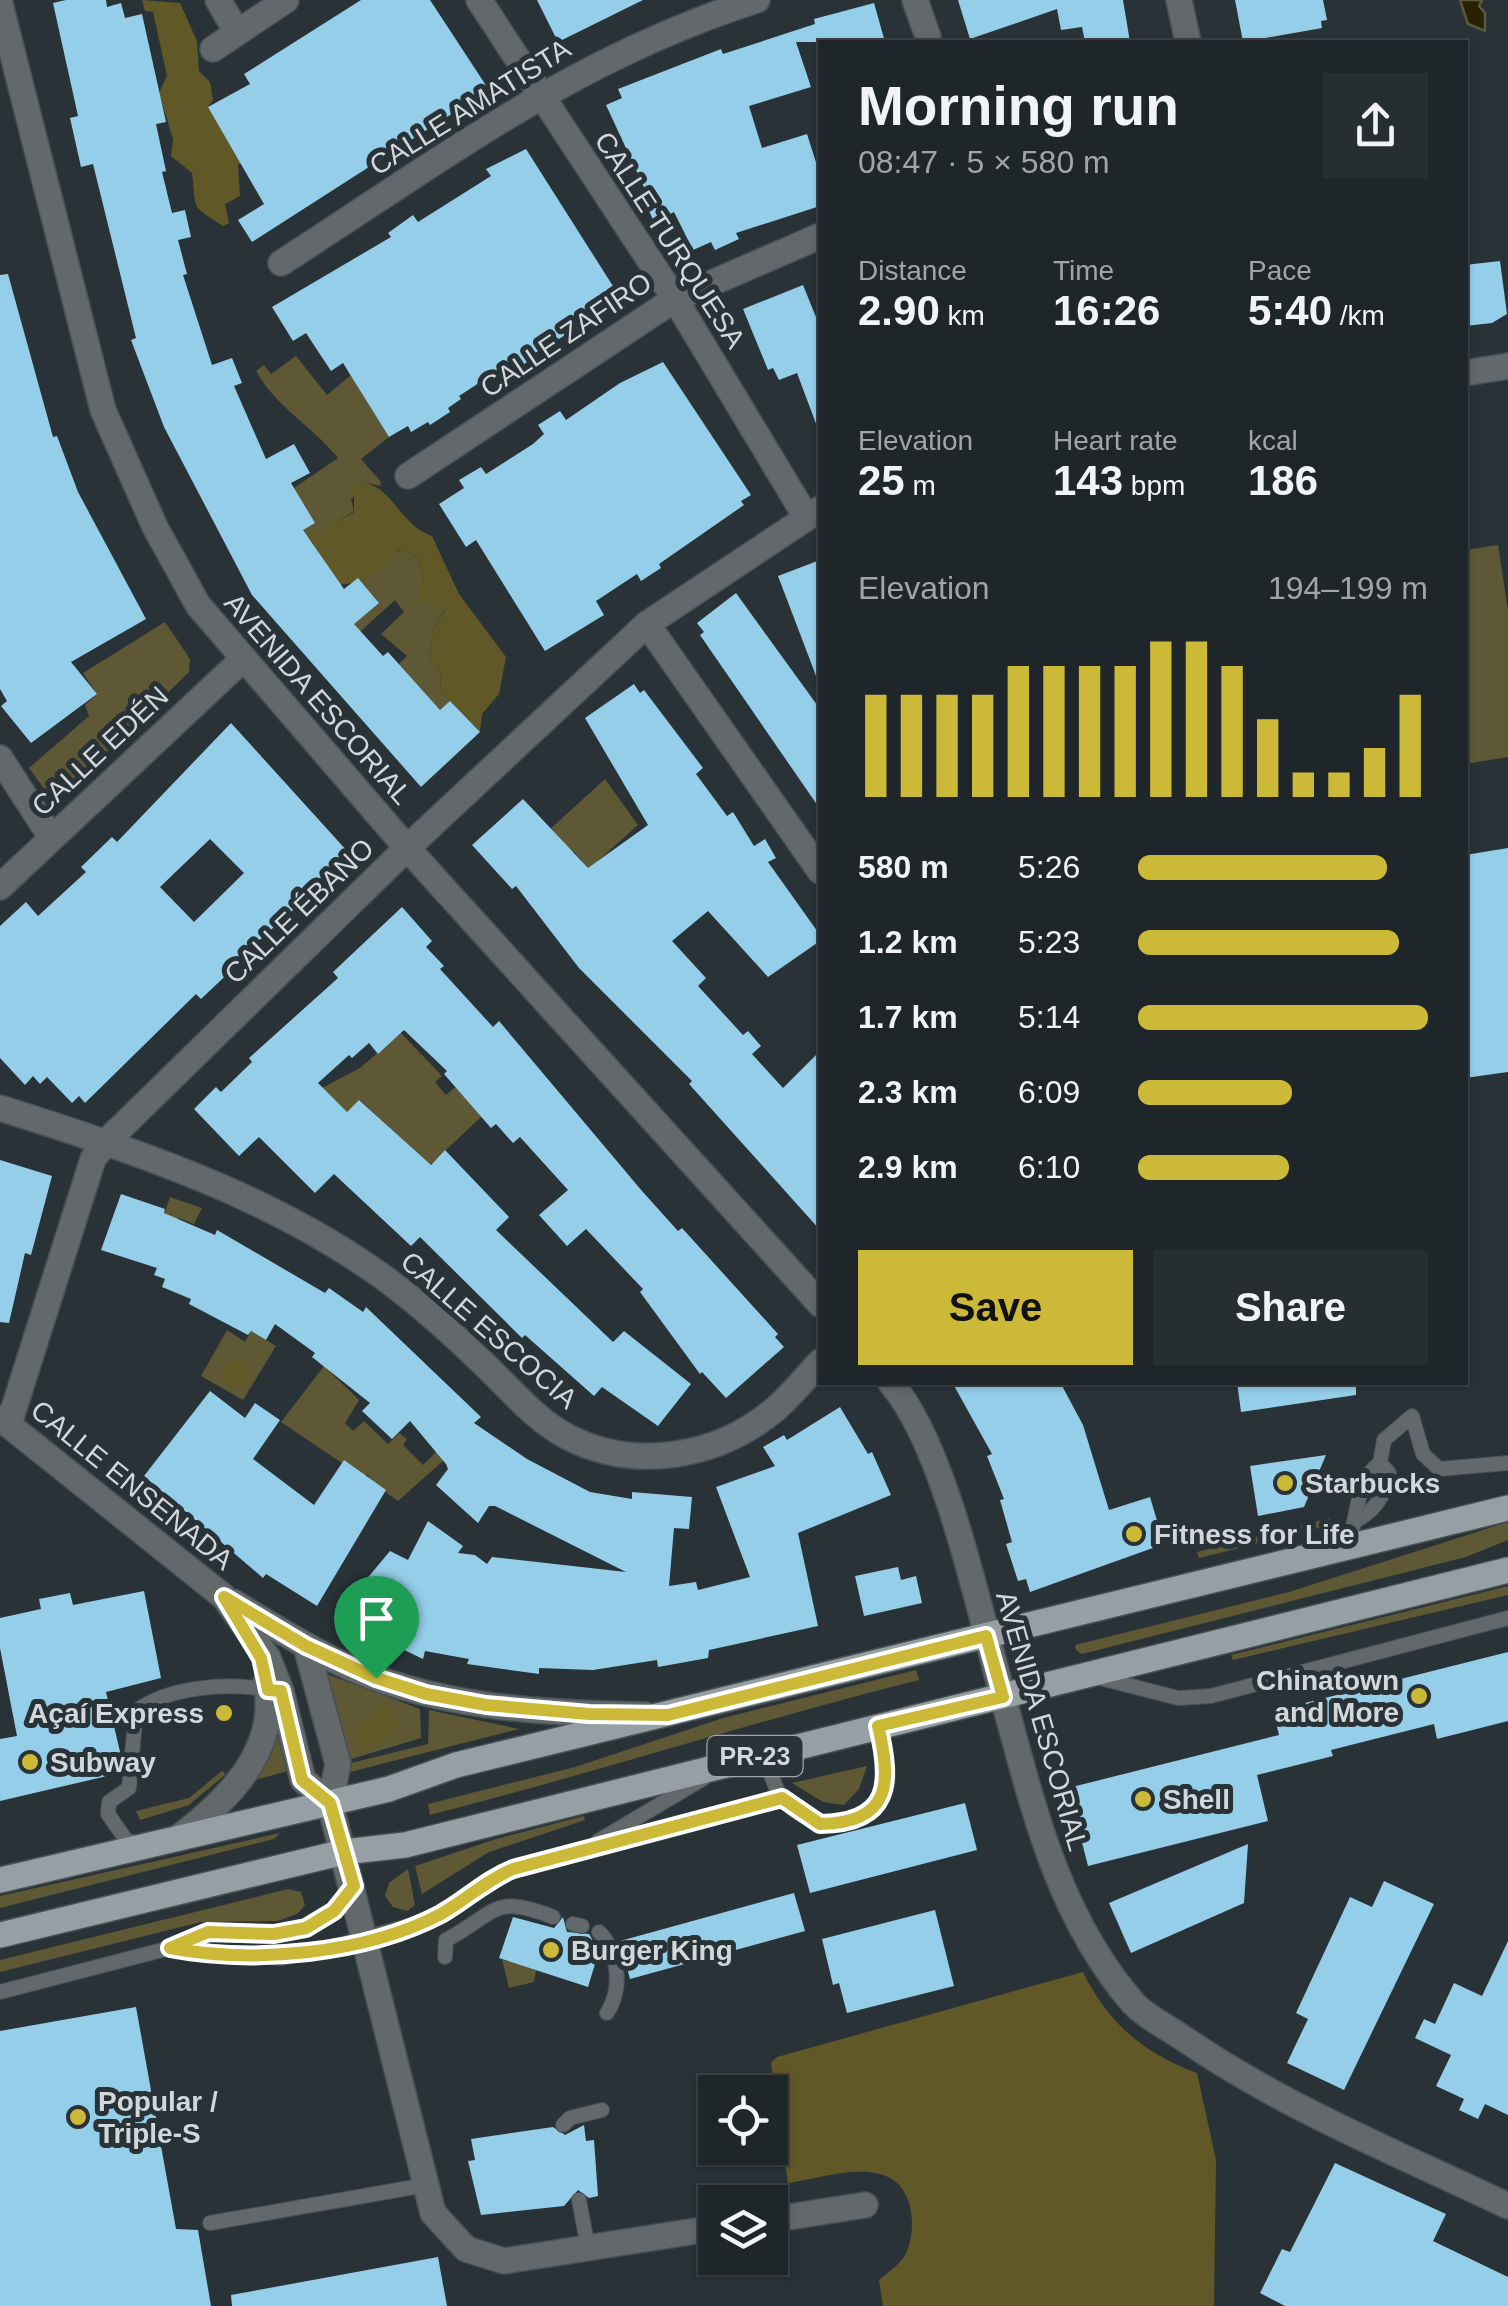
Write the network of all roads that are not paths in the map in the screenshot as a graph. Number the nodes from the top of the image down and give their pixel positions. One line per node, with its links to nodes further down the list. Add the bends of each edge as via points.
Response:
1 (218, 0): 8 (street)
2 (286, 0): 8 (street)
3 (479, 0): 12 (street, CALLE TURQUESA)
4 (757, 0): 12 (street, CALLE AMATISTA, via 635,46)
5 (914, 0): 9 (street)
6 (1179, 0): 10 (street)
7 (0, 4): 21 (street, AVENIDA ESCORIAL, via 104,410 180,574)
8 (237, 32): 11 (street)
9 (928, 36)
10 (1188, 40)
11 (214, 49)
12 (540, 93): 14 (street, CALLE AMATISTA); 15 (street, CALLE TURQUESA)
13 (818, 237): 15 (street, CALLE ZAFIRO)
14 (281, 263)
15 (674, 299): 18 (street, CALLE ZAFIRO); 19 (street, CALLE TURQUESA)
16 (1508, 366): 17 (street)
17 (1468, 373)
18 (408, 476)
19 (813, 512): 20 (street, CALLE ÉBANO)
20 (647, 624): 24 (street, CALLE ÉBANO); 25 (street)
21 (242, 660): 23 (street, CALLE EDÉN); 24 (street, AVENIDA ESCORIAL)
22 (0, 758): 23 (street)
23 (51, 837): 26 (street, CALLE EDÉN)
24 (407, 848): 28 (street, CALLE ÉBANO); 29 (street, AVENIDA ESCORIAL)
25 (818, 868)
26 (0, 886)
27 (0, 1108): 28 (street, CALLE ESCOCIA)
28 (106, 1142): 30 (street, CALLE ESCOCIA, via 234,1193 373,1270 446,1326 534,1412 566,1436 608,1452 694,1452 734,1436 772,1411); 32 (street, CALLE ÉBANO, via 93,1159)
29 (818, 1302)
30 (818, 1364)
31 (892, 1385): 39 (street, AVENIDA ESCORIAL, via 921,1429 937,1471)
32 (4, 1421): 37 (street, CALLE ENSENADA)
33 (1508, 1463): 35 (lane, via 1440,1469 1422,1454 1412,1416 1384,1440 1380,1463 1387,1483)
34 (1508, 1508): 35 (main road, PR-23)
35 (1346, 1549): 39 (main road, PR-23)
36 (1508, 1570): 41 (main road, PR-23)
37 (224, 1597): 40 (street); 42 (street)
38 (1508, 1618): 41 (lane, via 1211,1696 1178,1698)
39 (986, 1636): 43 (street, AVENIDA ESCORIAL); 44 (main road, PR-23)
40 (306, 1646): 44 (street, via 426,1694 529,1710); 49 (street, via 338,1764)
41 (1095, 1676): 43 (main road, PR-23)
42 (274, 1690): 49 (street, via 302,1780); 50 (street, via 263,1736 241,1780); 51 (lane, via 206,1689 136,1710 128,1788 108,1802 108,1814 126,1840)
43 (1003, 1697): 45 (main road, PR-23); 69 (street, AVENIDA ESCORIAL, via 1048,1860 1094,1951 1136,2006 1211,2058)
44 (668, 1715): 49 (main road, PR-23, via 456,1765)
45 (878, 1726): 46 (main road, PR-23); 48 (lane, via 886,1791 860,1818 820,1824)
46 (765, 1754): 47 (main road, PR-23); 48 (lane)
47 (734, 1760): 52 (lane); 53 (main road, PR-23, via 405,1845)
48 (782, 1798): 52 (lane)
49 (330, 1803): 50 (main road, PR-23); 53 (street)
50 (178, 1838): 51 (main road, PR-23)
51 (144, 1846): 54 (main road, PR-23)
52 (584, 1849): 59 (lane, via 491,1878 442,1913)
53 (344, 1852): 55 (street); 58 (main road, PR-23)
54 (0, 1880)
55 (354, 1886): 59 (street); 60 (lane, via 334,1911 306,1928 208,1932)
56 (554, 1916): 61 (lane, via 501,1905 446,1940)
57 (600, 1932): 63 (lane, via 614,1956 617,1983)
58 (0, 1935)
59 (364, 1939): 60 (lane, via 282,1958); 66 (street)
60 (170, 1948): 62 (lane)
61 (444, 1957)
62 (0, 1992)
63 (606, 2013)
64 (602, 2110): 65 (lane)
65 (563, 2125)
66 (426, 2185): 71 (lane); 73 (street, via 433,2213 466,2249 504,2261)
67 (578, 2200): 73 (lane)
68 (865, 2205): 70 (street)
69 (1508, 2206)
70 (788, 2217)
71 (210, 2223)
72 (698, 2231): 73 (street)
73 (588, 2248)

